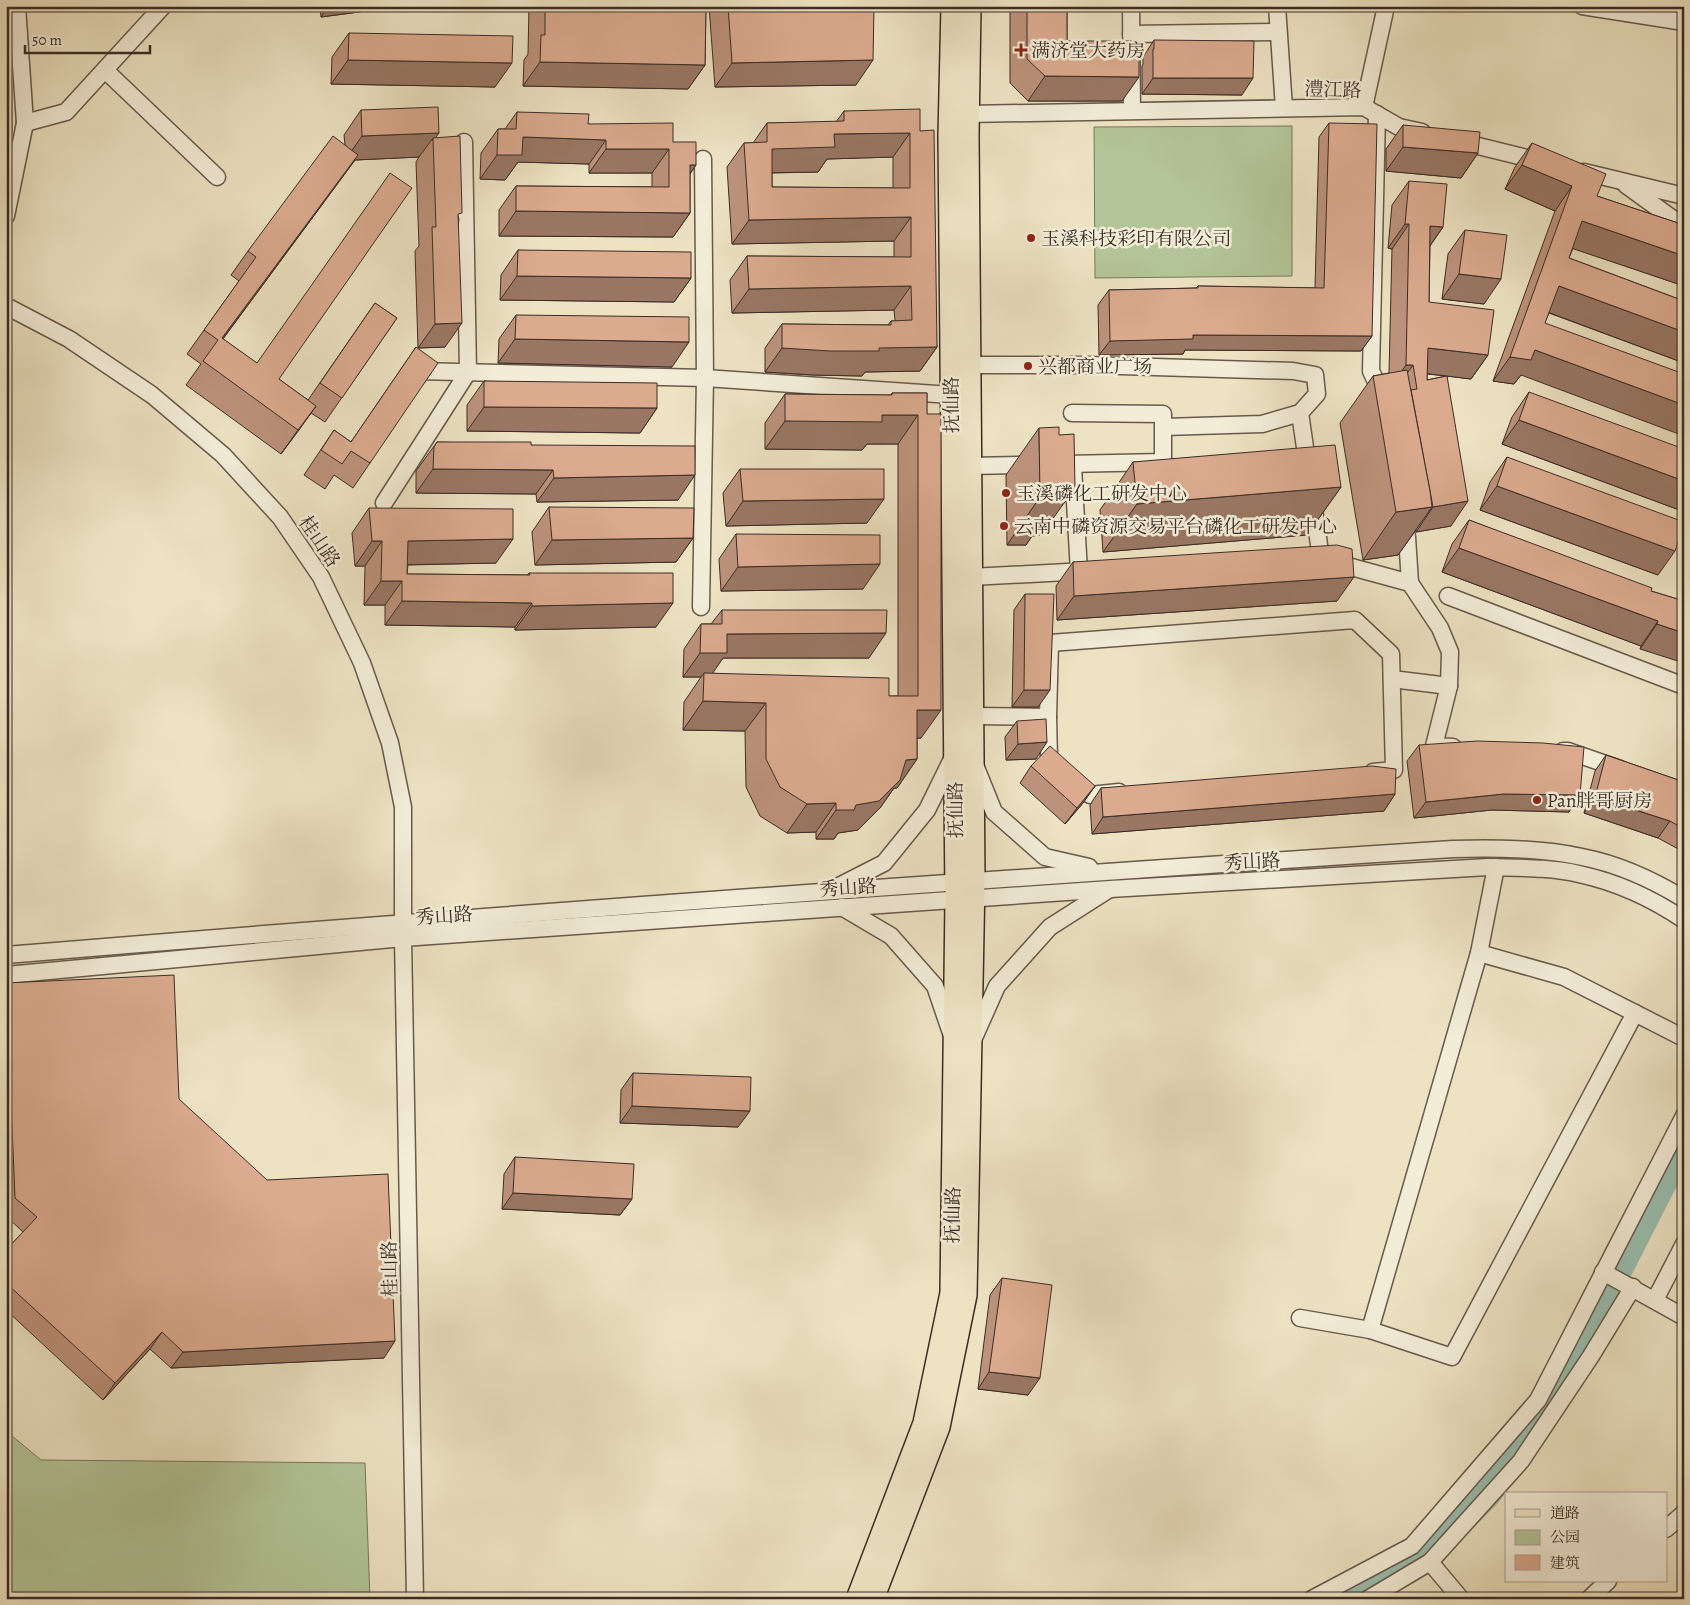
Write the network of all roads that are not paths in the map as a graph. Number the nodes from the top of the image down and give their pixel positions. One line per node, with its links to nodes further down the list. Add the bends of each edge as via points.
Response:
1 (17, 6): 17 (street)
2 (163, 6): 12 (street)
3 (952, 6): 30 (main road, 抚仙路, via 949,135)
4 (970, 6): 16 (main road, 抚仙路)
5 (1131, 6): 11 (street)
6 (1277, 6): 10 (street)
7 (1386, 6): 15 (street)
8 (1582, 6): 9 (street)
9 (1684, 22)
10 (1278, 32): 11 (street); 13 (street)
11 (1131, 34): 14 (street)
12 (105, 70): 17 (street, via 66,112); 20 (street)
13 (1284, 108): 14 (street, 澧江路); 15 (street, 澧江路)
14 (1132, 110): 16 (street, 澧江路)
15 (1371, 111): 21 (street, 澧江路, via 1399,127); 33 (street, via 1371,371)
16 (968, 114): 26 (main road, 抚仙路)
17 (25, 123): 23 (street)
18 (464, 142): 28 (street)
19 (703, 159): 29 (street)
20 (217, 177)
21 (1620, 181): 22 (street, 澧江路); 24 (street)
22 (1684, 196)
23 (6, 216)
24 (1684, 227)
25 (6, 306): 66 (street, 桂山路, via 69,339 152,395 223,455 280,517 321,577 362,663 390,743 403,807)
26 (969, 365): 32 (street, via 1097,365 1293,371 1315,375 1317,394); 36 (main road, 抚仙路)
27 (418, 371): 28 (street)
28 (468, 372): 29 (street); 37 (street)
29 (705, 378): 30 (street); 46 (street)
30 (951, 395): 54 (main road, 抚仙路)
31 (1072, 413): 34 (street, via 1163,414)
32 (1300, 413): 34 (street, via 1262,424); 39 (street)
33 (1384, 414)
34 (1164, 427): 35 (street, via 1163,462)
35 (1073, 464): 36 (street); 42 (street)
36 (970, 466): 43 (main road, 抚仙路)
37 (384, 503)
38 (1402, 508): 44 (street)
39 (1321, 559): 40 (street); 44 (street)
40 (1302, 560)
41 (1098, 571): 42 (street)
42 (1079, 572): 43 (street)
43 (971, 577): 50 (main road, 抚仙路)
44 (1410, 583): 48 (street, via 1440,628 1450,652)
45 (1448, 596): 49 (street)
46 (701, 607)
47 (1392, 679): 48 (street); 51 (street, via 1391,654 1355,620 1050,643); 55 (street, via 1394,770)
48 (1449, 686): 52 (street, via 1434,746)
49 (1684, 686)
50 (973, 716): 51 (street); 54 (main road, 抚仙路)
51 (1048, 718): 57 (street, via 1049,759 1090,795)
52 (1472, 747)
53 (1548, 750): 56 (street, via 1568,751)
54 (964, 757): 59 (street, via 994,812 1044,857); 61 (main road, 抚仙路); 62 (street, via 884,863)
55 (1354, 773)
56 (1630, 773)
57 (1139, 791)
58 (1496, 867): 60 (street, 秀山路); 65 (street, 秀山路, via 1580,874 1643,897); 68 (street)
59 (1105, 871): 61 (street, 秀山路); 63 (street, 秀山路, via 1488,848 1583,857 1635,874)
60 (1110, 889): 61 (street, 秀山路); 73 (street, via 1050,927 997,986)
61 (965, 890): 62 (street, 秀山路); 64 (street, 秀山路); 73 (main road, 抚仙路)
62 (828, 891): 66 (street, 秀山路)
63 (1684, 899)
64 (842, 908): 67 (street, 秀山路); 73 (street, via 891,936 934,986)
65 (1684, 920)
66 (403, 922): 69 (street, 秀山路)
67 (402, 938): 70 (street, 秀山路); 85 (street, 桂山路)
68 (1479, 953): 71 (street, via 1564,978); 80 (street)
69 (6, 955)
70 (6, 975)
71 (1635, 1013): 72 (street); 80 (street, via 1452,1357)
72 (1680, 1036)
73 (963, 1043): 86 (main road, 抚仙路, via 951,1293 924,1423); 87 (main road, 抚仙路, via 966,1295 939,1427)
74 (1684, 1116): 76 (street)
75 (1684, 1244): 77 (street)
76 (1615, 1278): 77 (street); 83 (street, via 1590,1356 1521,1461); 88 (street, via 1538,1400 1412,1546)
77 (1655, 1300): 78 (street)
78 (1684, 1317)
79 (1300, 1318): 80 (street)
80 (1370, 1330)
81 (1684, 1513): 82 (street)
82 (1668, 1527)
83 (1430, 1562): 89 (street); 90 (street)
84 (1607, 1582): 91 (street)
85 (415, 1599)
86 (857, 1599)
87 (873, 1599)
88 (1312, 1599)
89 (1368, 1599)
90 (1461, 1599)
91 (1588, 1599)

